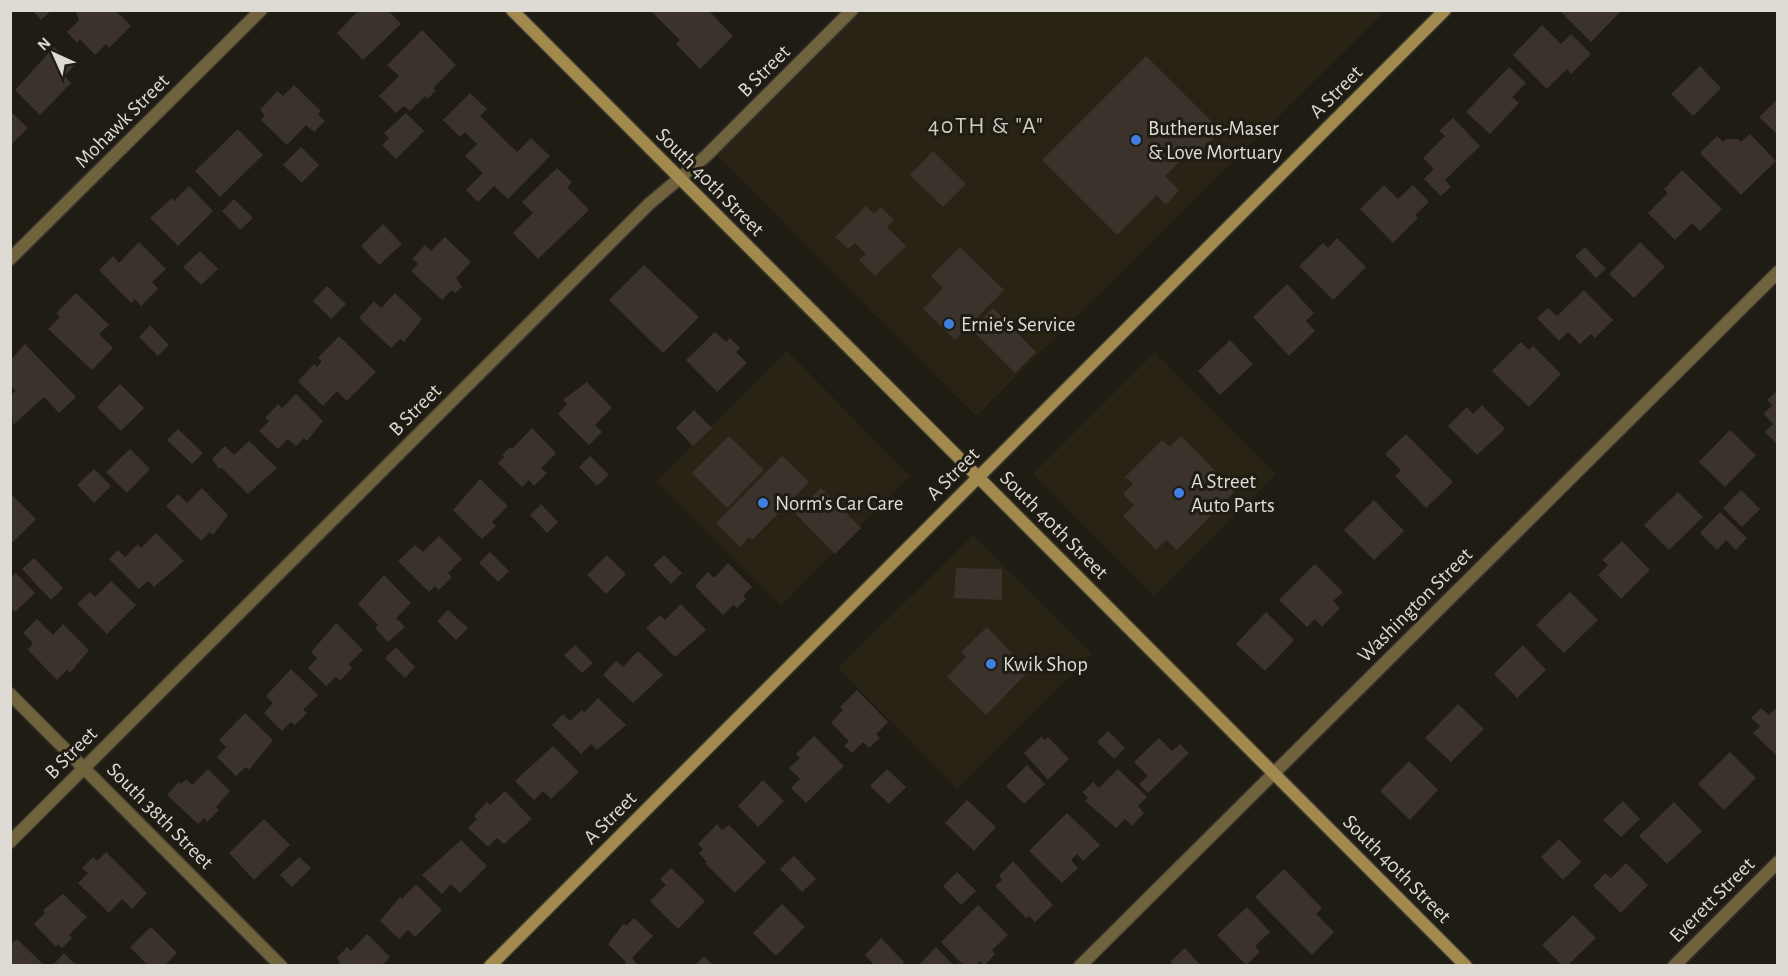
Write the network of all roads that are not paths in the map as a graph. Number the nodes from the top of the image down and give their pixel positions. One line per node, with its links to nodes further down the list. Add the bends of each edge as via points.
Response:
1 (261, 10): 6 (street, Mohawk Street)
2 (512, 10): 5 (main road, South 40th Street)
3 (852, 10): 5 (street, B Street)
4 (1445, 10): 8 (main road, A Street)
5 (680, 178): 8 (main road, South 40th Street); 10 (street, B Street, via 649,204)
6 (10, 260)
7 (1778, 272): 11 (street, Washington Street)
8 (978, 477): 11 (main road, South 40th Street); 15 (main road, A Street)
9 (10, 694): 10 (street, South 38th Street)
10 (84, 768): 12 (street, B Street); 14 (street, South 38th Street)
11 (1273, 774): 16 (street, Washington Street); 17 (main road, South 40th Street)
12 (10, 842)
13 (1778, 862): 18 (street, Everett Street)
14 (281, 966)
15 (490, 966)
16 (1080, 966)
17 (1466, 966)
18 (1674, 966)

